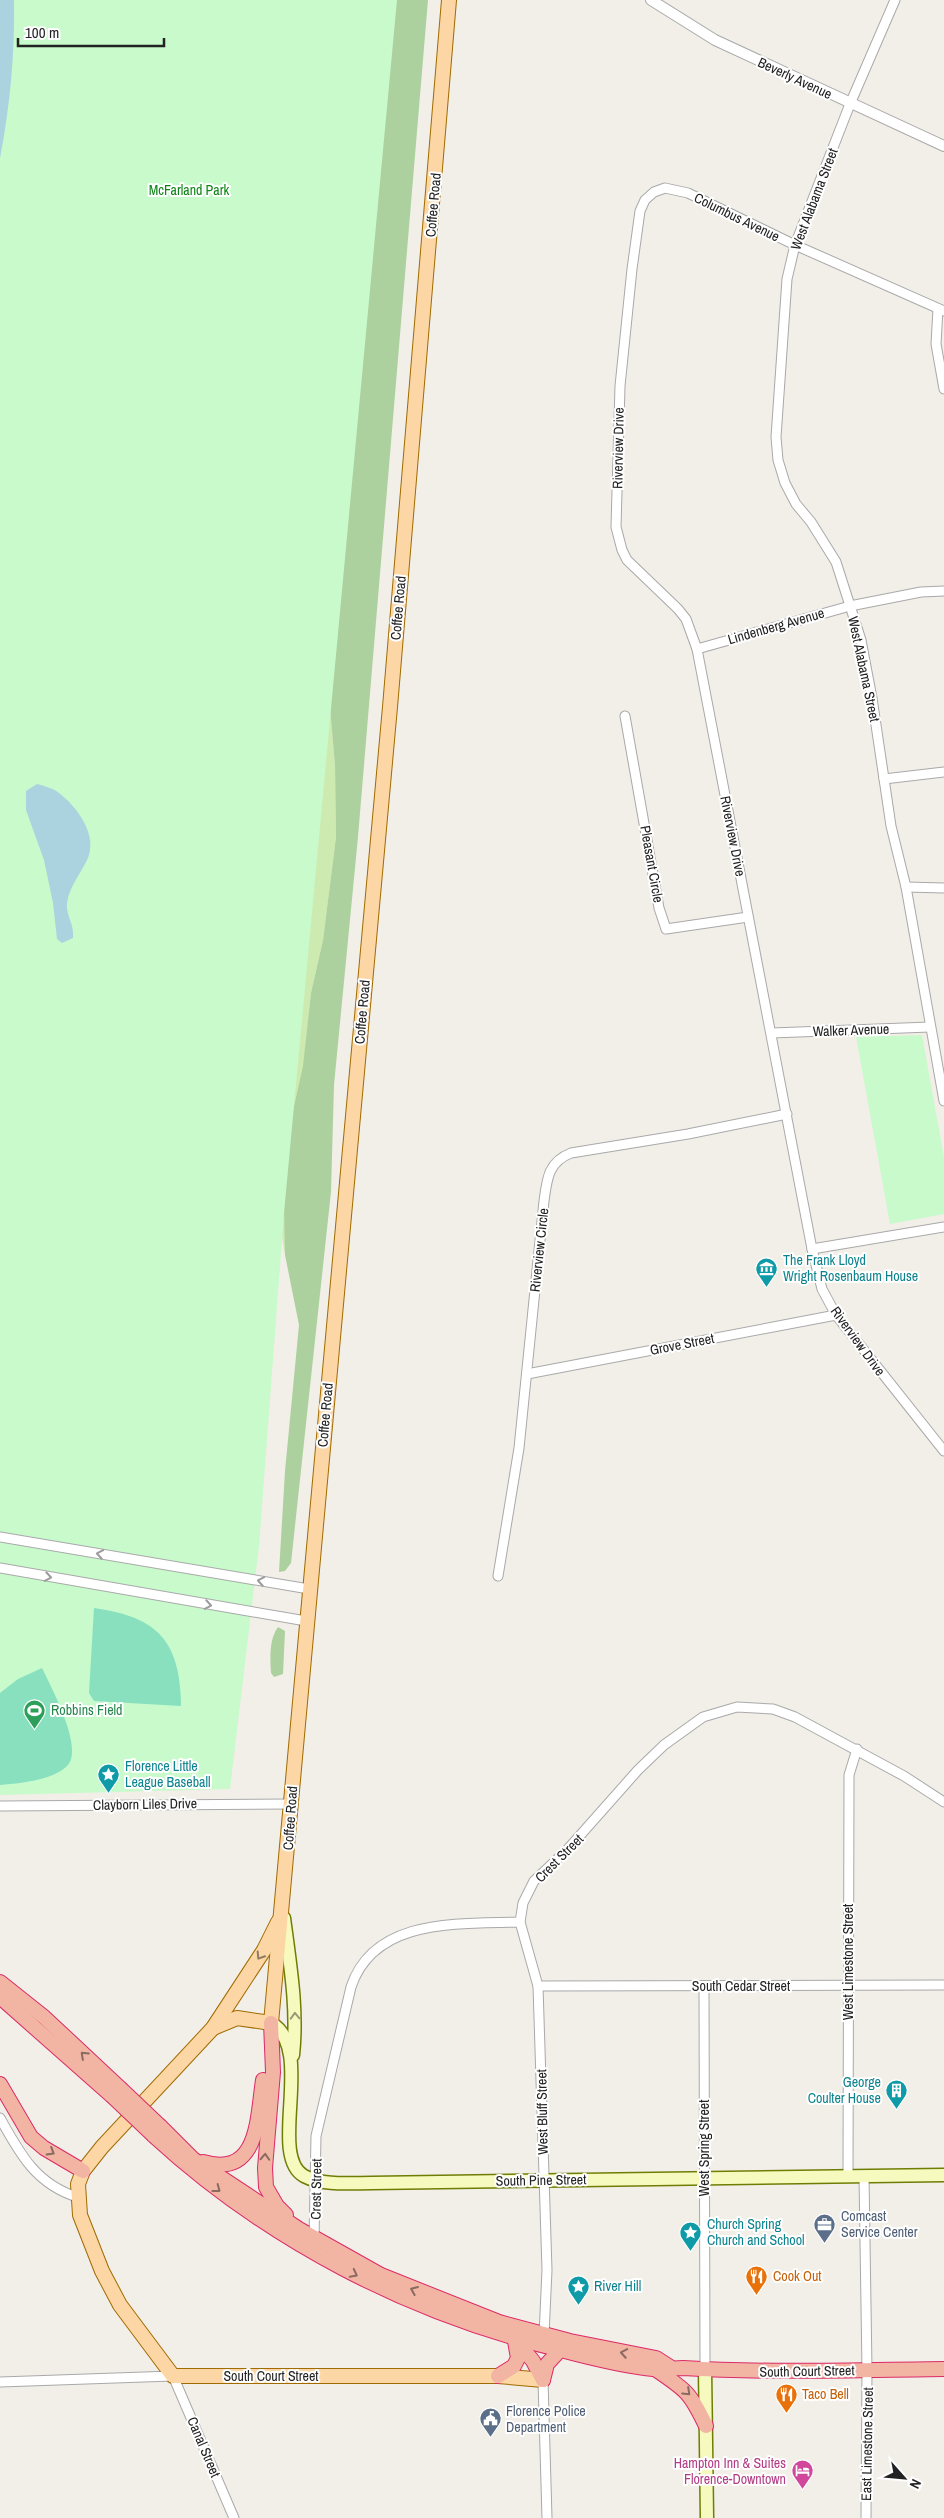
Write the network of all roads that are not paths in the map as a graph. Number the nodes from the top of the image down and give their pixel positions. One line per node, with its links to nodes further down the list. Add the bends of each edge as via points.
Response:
1 (450, 0): 31 (main road, Coffee Road)
2 (651, 0): 4 (street, Beverly Avenue, via 715,40)
3 (895, 0): 4 (street, West Alabama Street)
4 (850, 104): 5 (street, Beverly Avenue); 7 (street, West Alabama Street)
5 (944, 146)
6 (643, 205): 7 (street, Columbus Avenue, via 654,192 665,188 677,189); 12 (street, Riverview Drive, via 632,269 620,386 616,527 627,560 686,619)
7 (795, 244): 8 (street, Columbus Avenue); 11 (street, West Alabama Street, via 787,279 776,413 778,460 793,499 836,562)
8 (941, 310): 9 (street, via 936,344)
9 (944, 388)
10 (944, 591): 11 (street, Lindenberg Avenue, via 921,592)
11 (850, 606): 12 (street, Lindenberg Avenue); 15 (street, West Alabama Street, via 861,640)
12 (697, 649): 18 (street, Riverview Drive)
13 (625, 716): 18 (street, Pleasant Circle, via 659,908 666,930)
14 (944, 772): 15 (street)
15 (884, 779): 16 (street, West Alabama Street)
16 (906, 887): 17 (street); 19 (street, West Alabama Street)
17 (944, 888)
18 (748, 917): 20 (street, Riverview Drive)
19 (930, 1027): 20 (street, Walker Avenue); 21 (street, West Alabama Street)
20 (772, 1033): 22 (street, Riverview Drive)
21 (944, 1101)
22 (787, 1114): 24 (street, Riverview Drive); 26 (street, Riverview Circle, via 571,1153 560,1158 547,1178)
23 (944, 1227): 24 (street)
24 (812, 1249): 25 (street, Riverview Drive, via 822,1288)
25 (836, 1315): 26 (street, Grove Street); 27 (street, Riverview Drive)
26 (527, 1374): 30 (street, Riverview Circle, via 519,1448)
27 (944, 1451)
28 (0, 1537): 31 (street, one-way to 28)
29 (0, 1568): 32 (street, one-way to 32)
30 (498, 1576)
31 (309, 1589): 32 (main road, Coffee Road)
32 (306, 1621): 35 (main road, Coffee Road)
33 (857, 1749): 34 (street, Crest Street); 38 (street, Crest Street, via 773,1709 737,1707 703,1717 664,1745 568,1849 542,1872 528,1890); 43 (street, West Limestone Street, via 849,1775)
34 (944, 1802)
35 (290, 1804): 36 (street, Clayborn Liles Drive); 37 (main road, Coffee Road)
36 (0, 1806)
37 (283, 1912): 45 (main road, Coffee Road); 46 (main road, one-way to 46, via 264,1950); 47 (main road, one-way to 37, via 296,2030 294,1994)
38 (520, 1922): 41 (street, West Bluff Street); 58 (street, Crest Street, via 458,1924 411,1932 377,1948 360,1966 351,1987 318,2128)
39 (0, 1982): 49 (highway, one-way to 39, via 44,2017)
40 (944, 1985): 43 (street, South Cedar Street)
41 (538, 1986): 42 (street, South Cedar Street); 59 (street, West Bluff Street)
42 (704, 1986): 43 (street, South Cedar Street); 57 (street, West Spring Street)
43 (848, 1987): 55 (street, West Limestone Street)
44 (0, 1997): 49 (highway)
45 (271, 2023): 46 (main road, via 237,2018); 47 (main road, South Pine Street, via 282,2031); 52 (highway, via 256,2128 250,2148 233,2164 220,2167); 61 (highway, one-way to 45, via 277,2206 266,2188 273,2072)
46 (213, 2028): 53 (main road)
47 (292, 2065): 58 (main road, South Pine Street, via 289,2122 293,2162 302,2175)
48 (0, 2084): 53 (highway, one-way to 53, via 31,2137)
49 (116, 2092): 51 (highway, bridge)
50 (0, 2118): 60 (street, via 36,2173 49,2186)
51 (156, 2130): 52 (highway); 64 (highway, one-way to 64, via 182,2161 228,2198 328,2261 402,2297)
52 (193, 2159): 61 (highway)
53 (83, 2171): 60 (main road)
54 (944, 2175): 56 (main road, South Pine Street)
55 (848, 2176): 56 (main road, South Pine Street); 57 (main road, South Pine Street)
56 (864, 2176): 70 (street)
57 (704, 2178): 59 (main road, South Pine Street); 68 (street, West Spring Street)
58 (317, 2180): 59 (main road, South Pine Street, via 372,2183); 62 (street, Crest Street)
59 (544, 2180): 63 (street, West Bluff Street, via 547,2270)
60 (77, 2197): 71 (main road, via 84,2228 120,2305)
61 (299, 2229): 62 (highway)
62 (314, 2239): 63 (highway, one-way to 62, via 418,2292)
63 (544, 2335): 66 (highway, one-way to 63, via 656,2358)
64 (514, 2338): 65 (highway); 72 (highway, via 518,2358 514,2366); 73 (highway, via 533,2361)
65 (560, 2350): 67 (highway); 73 (highway, via 547,2364)
66 (670, 2367): 67 (highway); 68 (highway, South Court Street)
67 (655, 2369): 75 (highway, one-way to 75, via 688,2392)
68 (705, 2369): 70 (highway, South Court Street, via 758,2372); 75 (main road)
69 (944, 2369): 70 (highway, South Court Street)
70 (867, 2370): 79 (street, East Limestone Street)
71 (173, 2376): 72 (main road, South Court Street); 74 (street, South Court Street); 76 (street, Canal Street)
72 (498, 2376): 73 (main road, South Court Street)
73 (543, 2380): 77 (street)
74 (0, 2382)
75 (706, 2426): 78 (main road)
76 (234, 2518)
77 (547, 2518)
78 (707, 2518)
79 (866, 2518)

